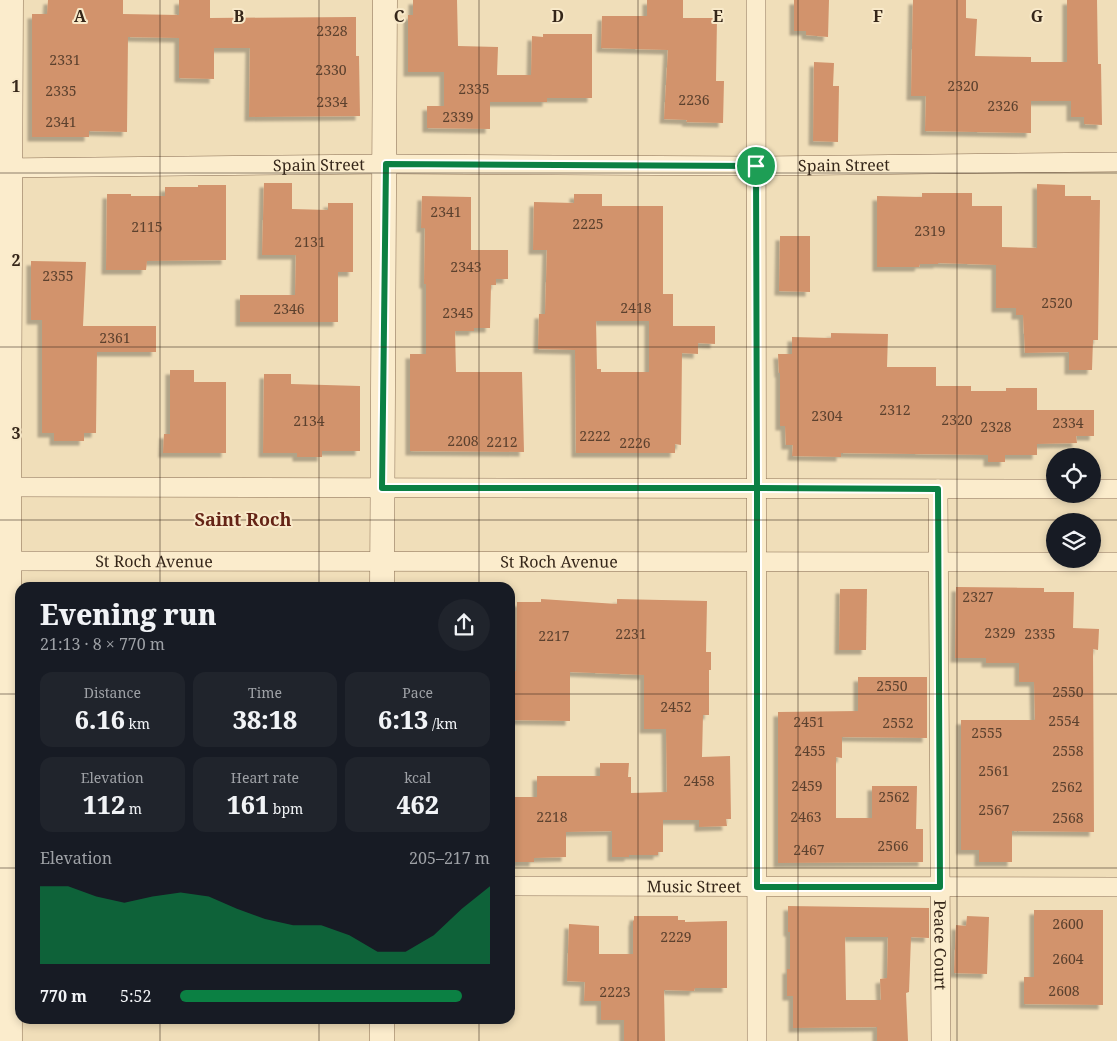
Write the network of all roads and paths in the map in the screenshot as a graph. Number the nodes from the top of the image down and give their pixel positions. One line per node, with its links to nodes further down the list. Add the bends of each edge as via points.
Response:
1 (11, 0): 7 (street)
2 (385, 0): 5 (street)
3 (756, 0): 6 (street)
4 (1117, 162): 6 (street, Spain Street)
5 (386, 164): 6 (street, Spain Street); 7 (street, Spain Street); 9 (street)
6 (756, 166): 10 (street)
7 (5, 168): 8 (street)
8 (4, 487): 9 (street); 15 (street)
9 (382, 488): 10 (street); 16 (street)
10 (757, 488): 11 (street); 17 (street)
11 (938, 489): 12 (street); 18 (street, Peace Court)
12 (1046, 489)
13 (1101, 489): 14 (street)
14 (1117, 489)
15 (5, 561): 16 (street, St Roch Avenue); 21 (street)
16 (382, 561): 17 (street, St Roch Avenue); 20 (street)
17 (758, 561): 18 (street, St Roch Avenue); 23 (street)
18 (938, 562): 19 (street, St Roch Avenue); 24 (street, Peace Court)
19 (1117, 562)
20 (382, 582)
21 (10, 885): 27 (street)
22 (515, 886): 23 (street, Music Street)
23 (757, 887): 24 (street, Music Street); 29 (street)
24 (940, 887): 25 (street, Music Street); 30 (street, Peace Court)
25 (1117, 887)
26 (382, 1024): 28 (street)
27 (10, 1041)
28 (382, 1041)
29 (757, 1041)
30 (941, 1041)

